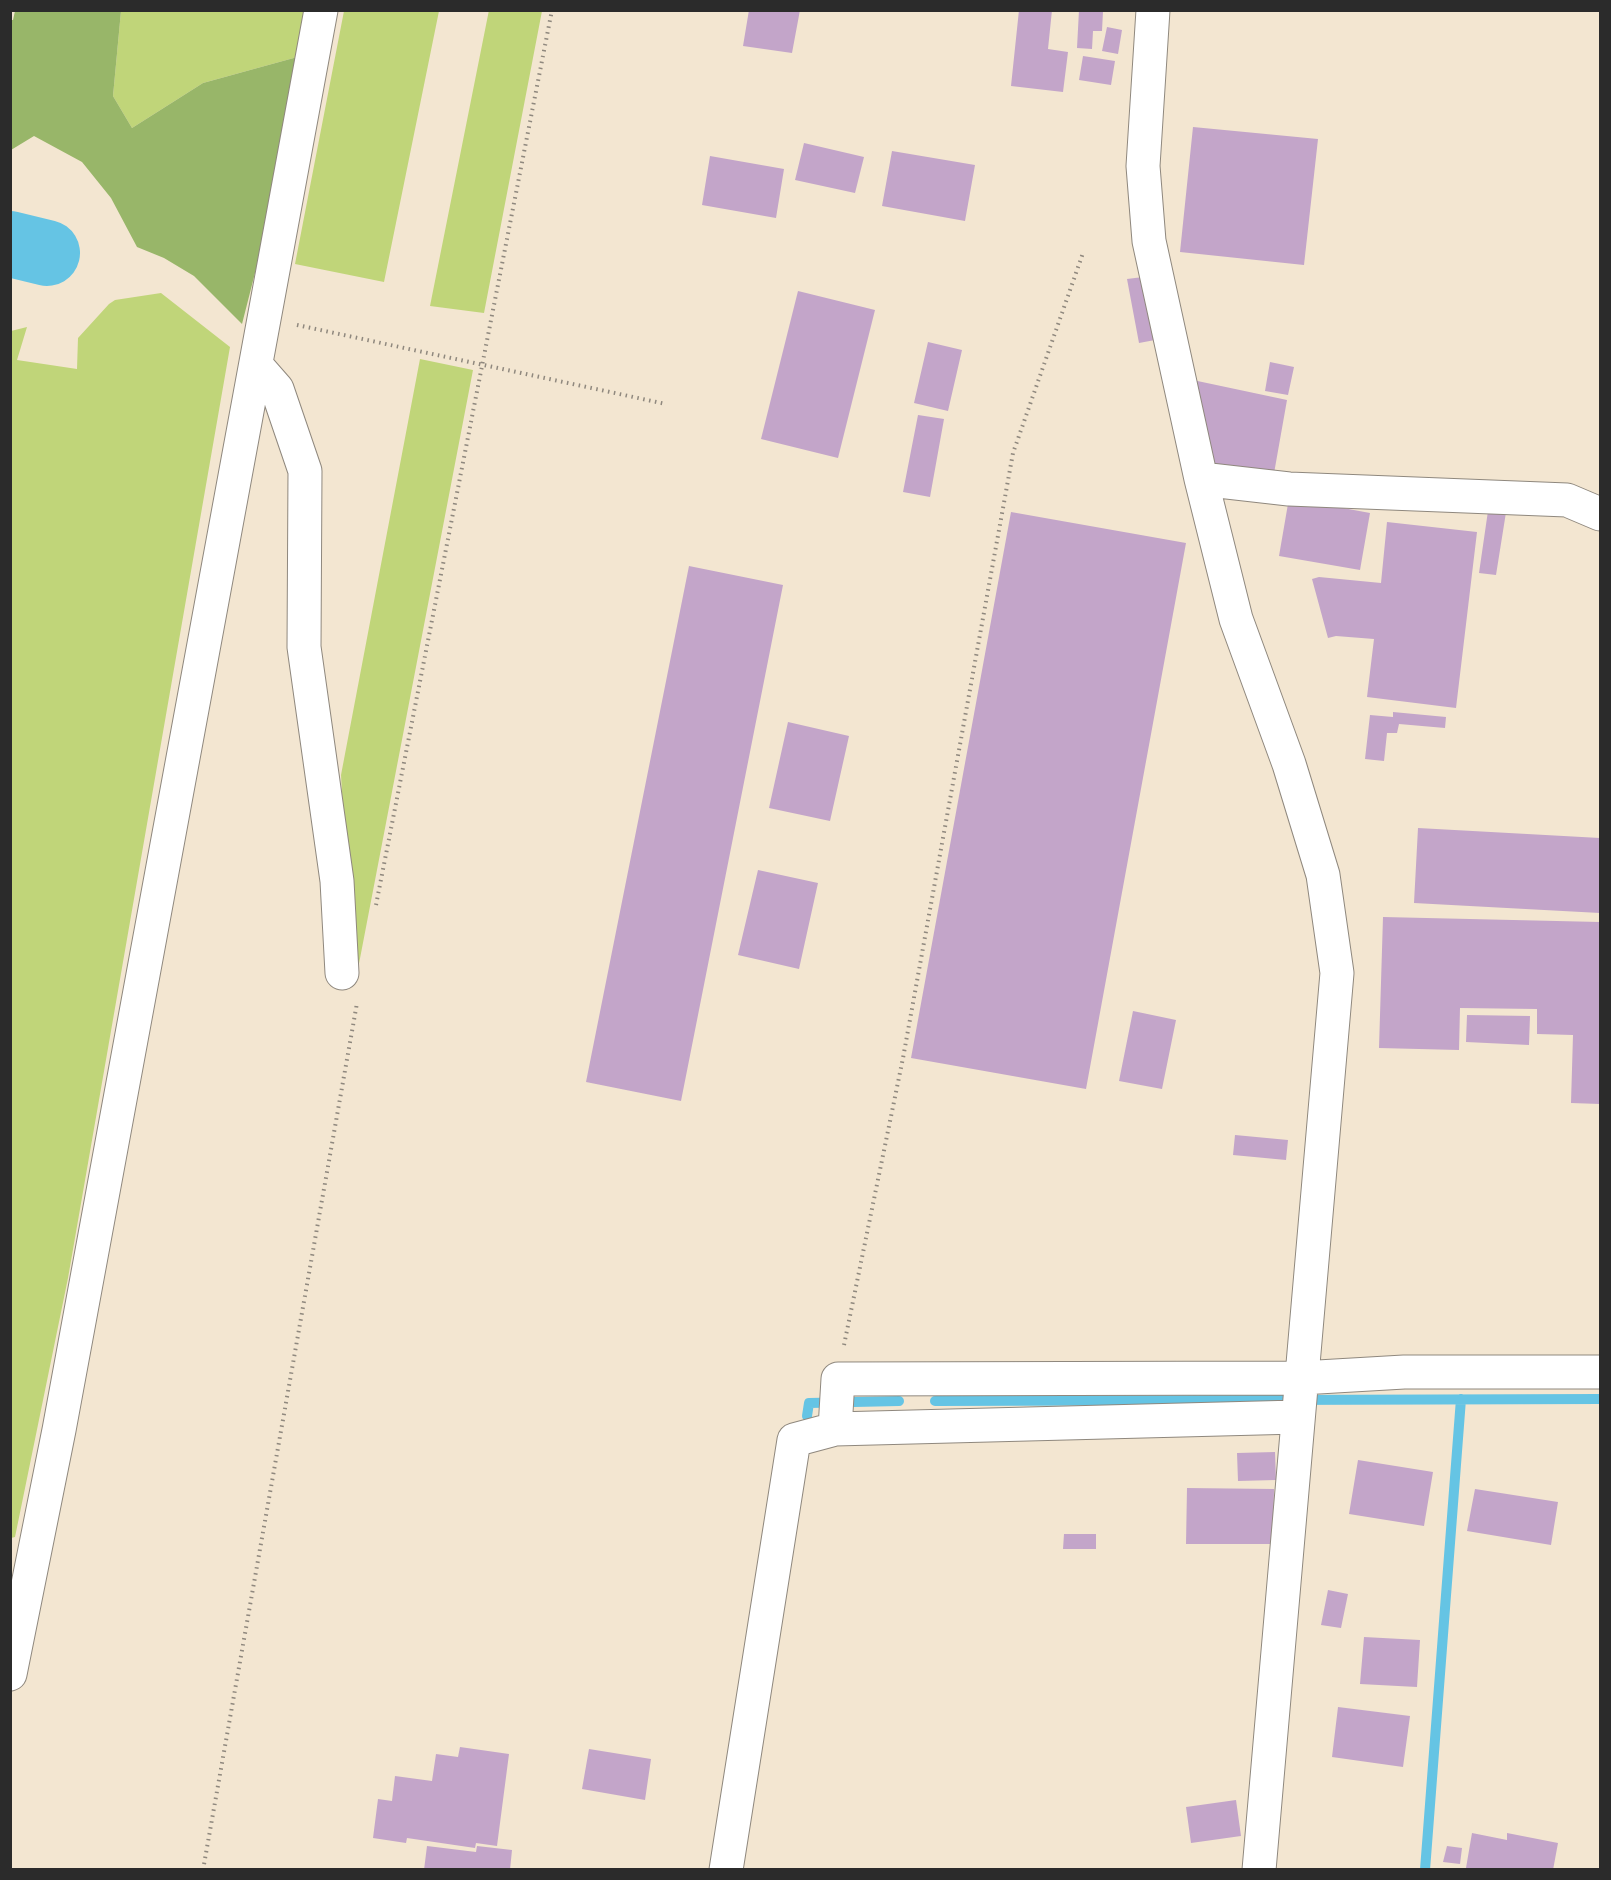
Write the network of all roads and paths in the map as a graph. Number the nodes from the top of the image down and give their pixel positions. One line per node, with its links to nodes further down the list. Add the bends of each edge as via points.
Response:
1 (321, 10): 4 (street)
2 (1153, 10): 7 (street, via 1143,166 1149,241)
3 (1083, 254): 11 (path, via 1013,453 903,1058)
4 (265, 318): 5 (street); 6 (path)
5 (256, 365): 9 (street, via 277,389 305,471 304,647 337,881); 14 (street)
6 (666, 404)
7 (1201, 479): 8 (street, via 1289,489 1567,500); 12 (street, via 1236,619 1289,764 1323,875 1337,974)
8 (1600, 514)
9 (342, 973)
10 (1600, 1372): 12 (street, via 1404,1372)
11 (838, 1378): 12 (street); 13 (street)
12 (1300, 1399): 13 (street); 16 (street)
13 (835, 1429): 15 (street, via 794,1440)
14 (10, 1674)
15 (726, 1869)
16 (1259, 1869)

